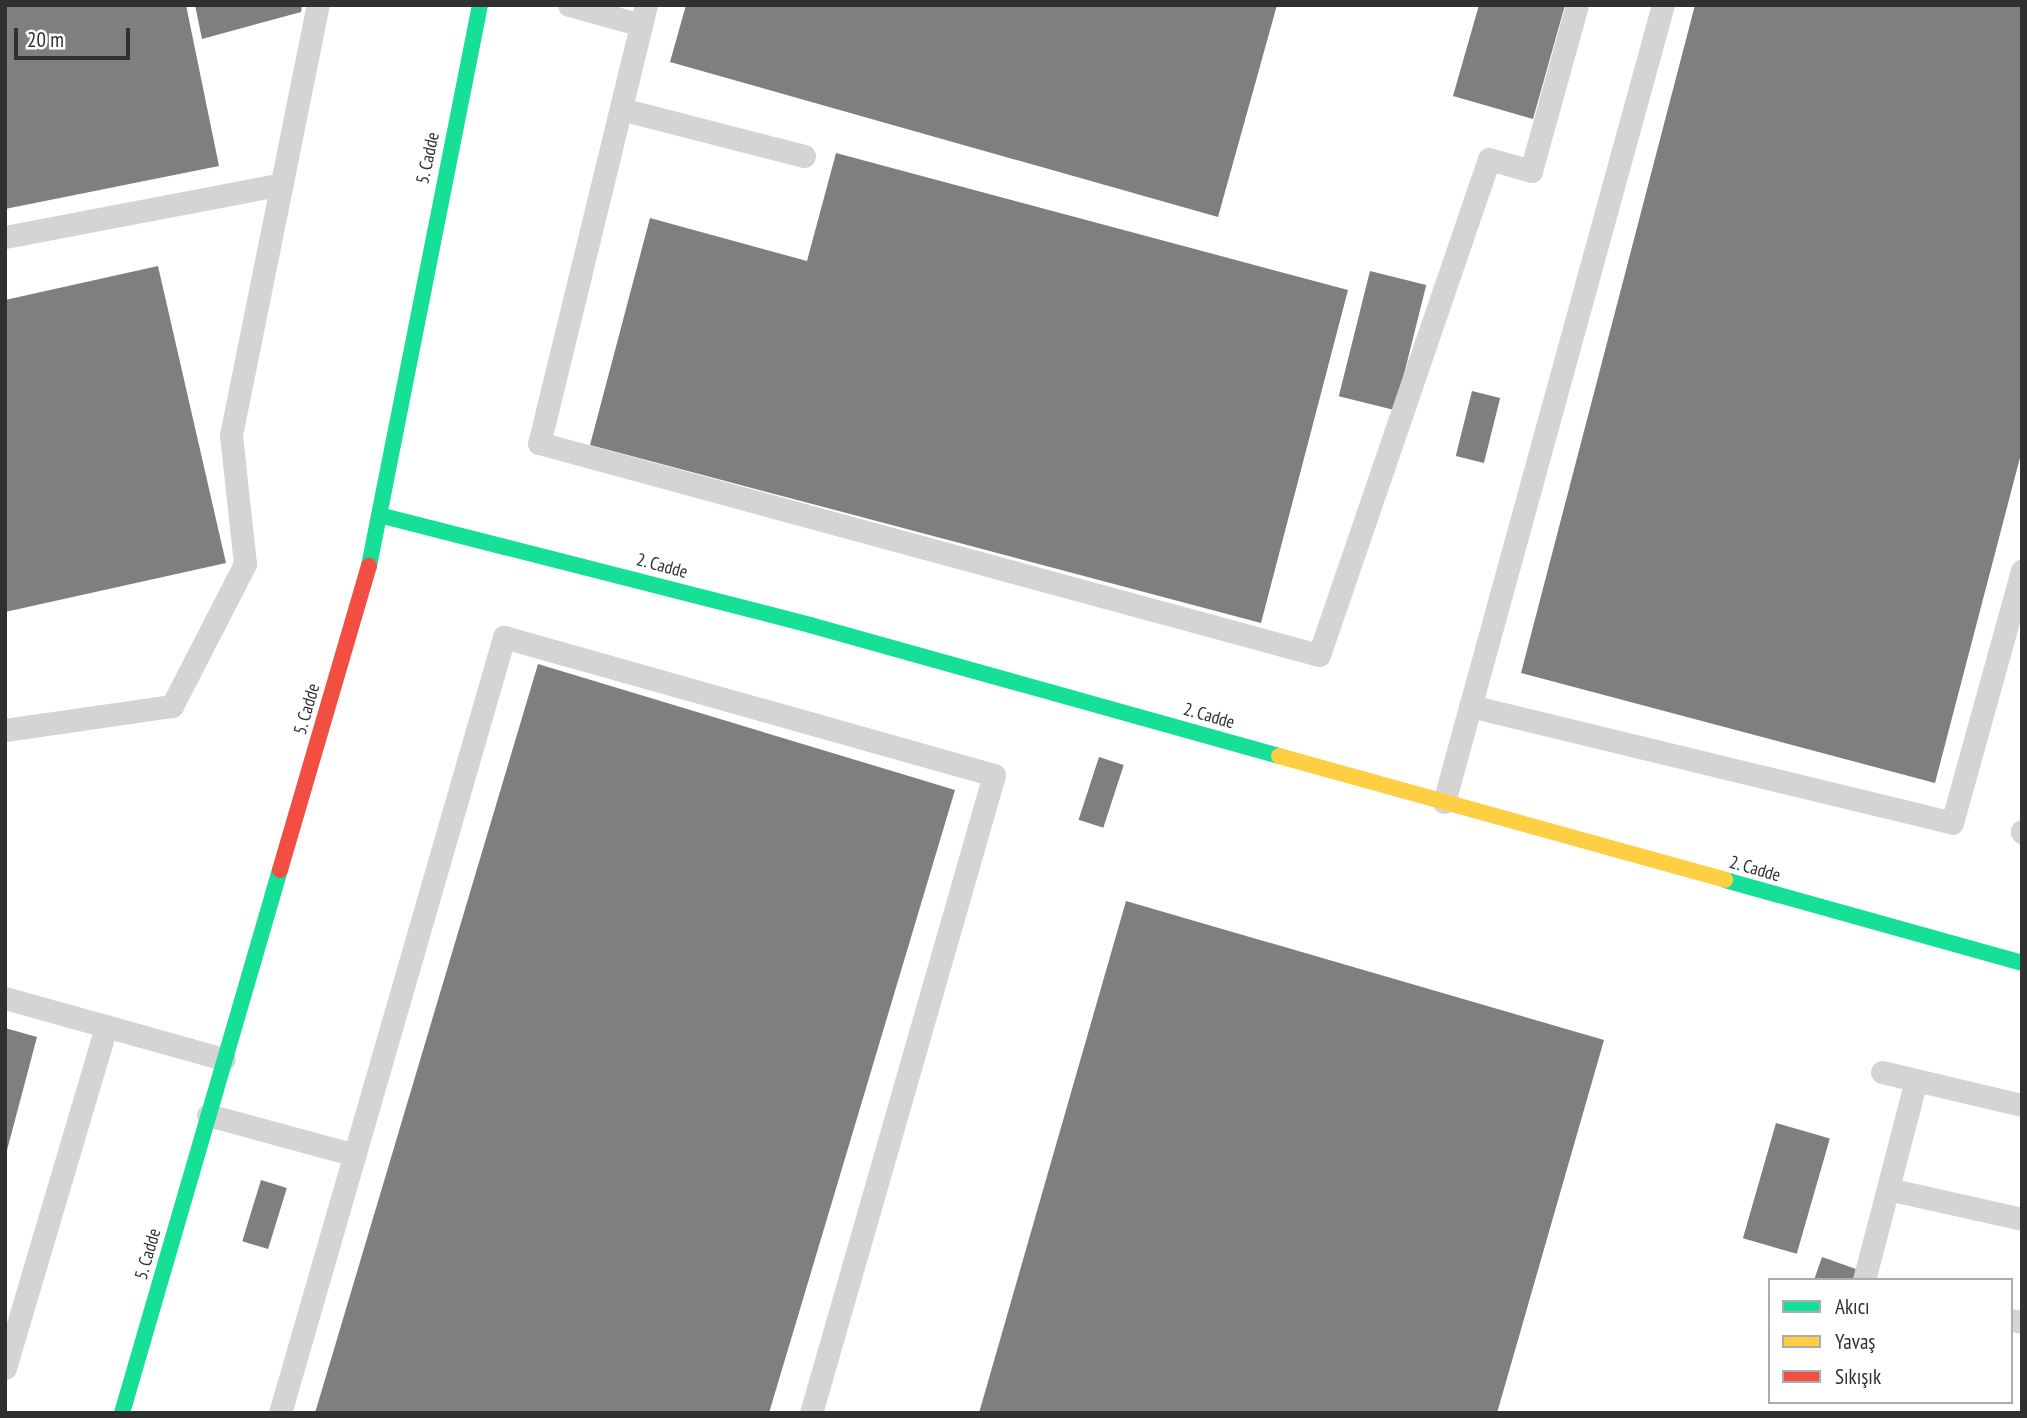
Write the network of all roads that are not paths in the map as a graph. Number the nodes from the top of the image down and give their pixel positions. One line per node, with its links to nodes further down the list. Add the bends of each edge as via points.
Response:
1 (318, 5): 9 (lane)
2 (480, 5): 11 (street, 5. Cadde)
3 (569, 5): 6 (lane)
4 (1577, 5): 7 (lane, via 1531,171 1489,159 1319,655 539,443)
5 (1663, 5): 13 (lane)
6 (644, 15): 7 (lane)
7 (621, 109): 8 (lane)
8 (804, 156)
9 (282, 184): 10 (lane); 14 (lane, via 231,435 245,564 172,706)
10 (5, 237)
11 (383, 516): 15 (street, 2. Cadde, via 810,625); 19 (street, 5. Cadde)
12 (2022, 571): 13 (lane, via 1952,823)
13 (1470, 706): 15 (lane)
14 (5, 730)
15 (1444, 802): 16 (street, 2. Cadde)
16 (2022, 963)
17 (5, 998): 18 (lane)
18 (106, 1026): 19 (lane); 28 (lane)
19 (224, 1059): 23 (street, 5. Cadde)
20 (1882, 1072): 21 (lane)
21 (1916, 1081): 22 (lane); 25 (lane)
22 (2022, 1105)
23 (208, 1115): 24 (lane); 29 (street, 5. Cadde)
24 (355, 1155): 30 (lane); 31 (lane, via 504,637 994,775)
25 (1888, 1189): 26 (lane); 27 (lane)
26 (2022, 1219)
27 (1865, 1278)
28 (5, 1368)
29 (122, 1413)
30 (280, 1413)
31 (811, 1413)

